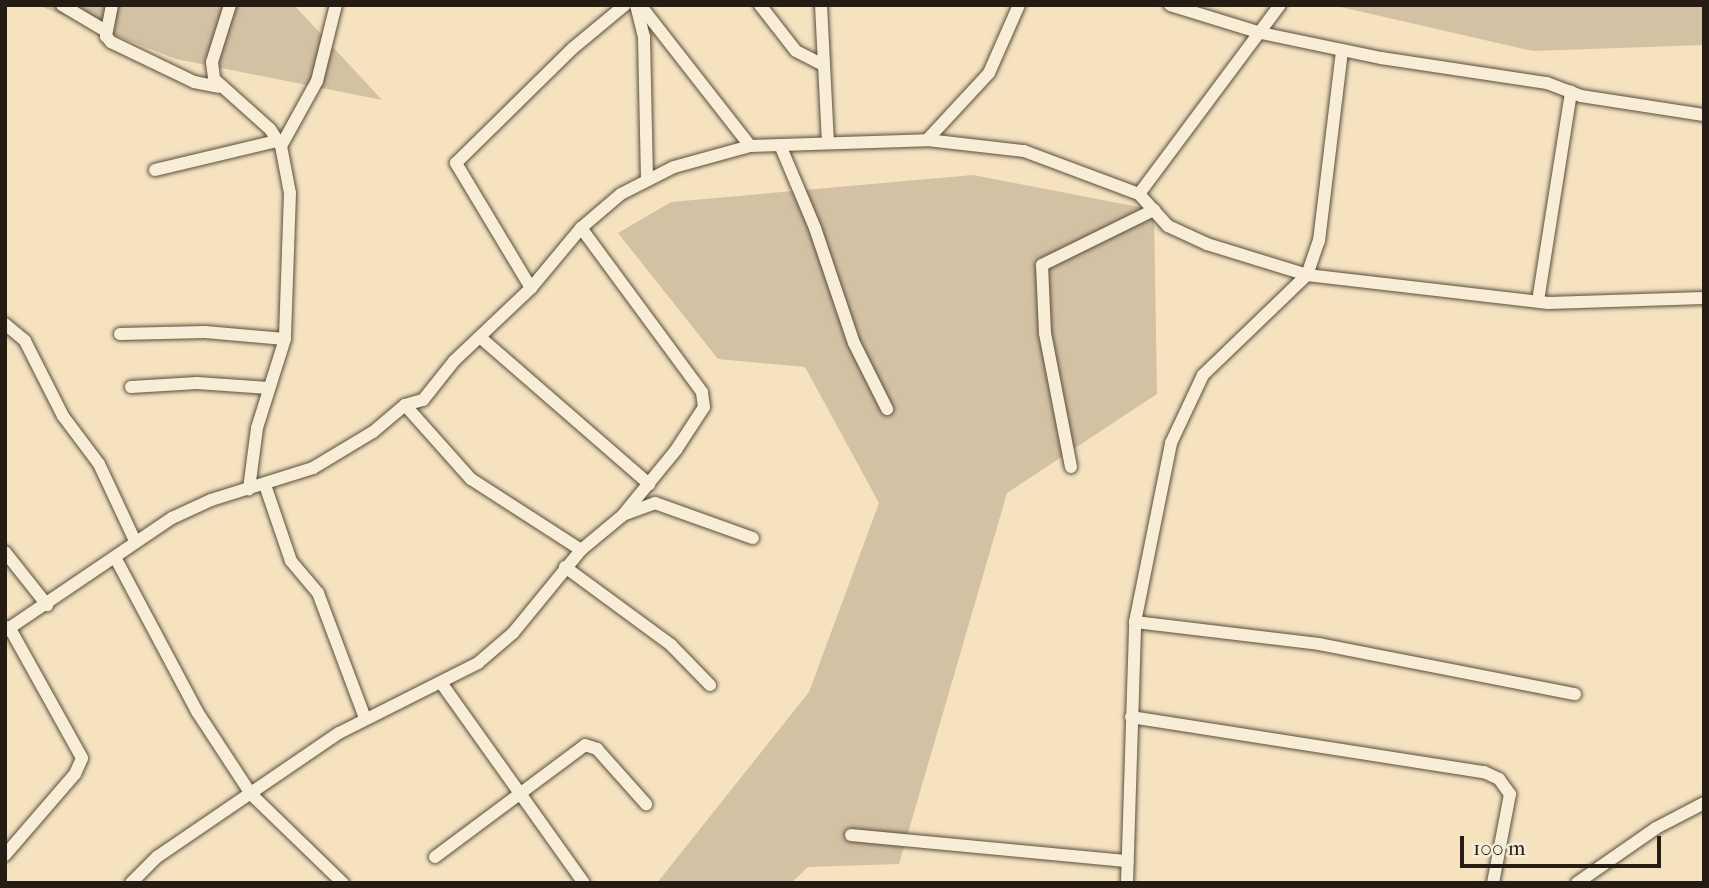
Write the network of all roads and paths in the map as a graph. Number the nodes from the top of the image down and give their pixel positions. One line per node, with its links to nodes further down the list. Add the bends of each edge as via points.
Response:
1 (62, 5): 12 (street)
2 (112, 5): 12 (street)
3 (230, 5): 16 (street, via 212,62)
4 (336, 5): 21 (street, via 317,81)
5 (625, 5): 30 (street, via 573,48 456,163)
6 (638, 5): 23 (street); 25 (street, via 644,37)
7 (760, 5): 15 (street, via 796,51)
8 (821, 5): 15 (street)
9 (1019, 5): 19 (street, via 989,73)
10 (1170, 5): 13 (street)
11 (1280, 5): 13 (street)
12 (106, 32): 16 (street, via 111,43 194,82)
13 (1261, 33): 14 (street); 26 (street)
14 (1342, 50): 17 (street, via 1547,83); 29 (street, via 1319,241)
15 (824, 65): 20 (street)
16 (219, 87): 21 (street, via 265,122)
17 (1571, 92): 18 (street); 32 (street)
18 (1704, 115)
19 (927, 140): 20 (street); 26 (street, via 1024,150)
20 (828, 143): 22 (street)
21 (279, 144): 24 (street); 36 (street, via 289,193)
22 (780, 145): 23 (street); 40 (street, via 815,228 854,342)
23 (750, 146): 25 (street, via 708,155)
24 (156, 170)
25 (647, 178): 28 (street)
26 (1139, 194): 27 (street)
27 (1154, 210): 29 (street, via 1168,226 1208,244); 41 (street, via 1042,265 1045,333)
28 (581, 228): 30 (street); 42 (street, via 704,399 700,415)
29 (1307, 275): 32 (street); 53 (street, via 1203,375 1185,408 1171,443)
30 (531, 288): 35 (street, via 507,307)
31 (1704, 298): 32 (street)
32 (1538, 301)
33 (5, 324): 47 (street, via 24,341 63,416 99,464)
34 (120, 334): 36 (street, via 205,332)
35 (481, 338): 39 (street, via 453,360 423,400); 42 (street)
36 (285, 339): 38 (street)
37 (131, 387): 38 (street, via 197,383)
38 (269, 388): 44 (street, via 257,428)
39 (405, 405): 43 (street, via 348,449 313,468); 48 (street, via 471,479)
40 (887, 409)
41 (1071, 467)
42 (649, 484): 45 (street)
43 (265, 485): 44 (street); 59 (street, via 291,561 318,593)
44 (249, 489): 47 (street, via 201,504)
45 (622, 516): 46 (street, via 655,503); 48 (street)
46 (753, 538)
47 (135, 541): 50 (street)
48 (581, 550): 51 (street)
49 (5, 552): 52 (street)
50 (116, 559): 52 (street); 60 (street, via 198,713)
51 (565, 567): 55 (street, via 513,633 478,663); 56 (street, via 671,645)
52 (47, 605): 54 (street)
53 (1135, 622): 57 (street, via 1319,644); 58 (street)
54 (7, 629): 65 (street, via 82,758 75,774)
55 (442, 684): 59 (street); 61 (street)
56 (710, 685)
57 (1575, 694)
58 (1131, 717): 67 (street); 72 (street, via 1484,772 1499,779 1510,794)
59 (365, 718): 60 (street)
60 (251, 794): 68 (street, via 157,857); 69 (street)
61 (523, 794): 63 (street, via 585,745 597,749); 66 (street); 70 (street)
62 (1704, 803): 73 (street, via 1656,828)
63 (646, 804)
64 (851, 835): 67 (street)
65 (5, 855)
66 (435, 857)
67 (1128, 861): 71 (street)
68 (131, 883)
69 (343, 883)
70 (584, 883)
71 (1128, 883)
72 (1493, 883)
73 (1577, 883)

